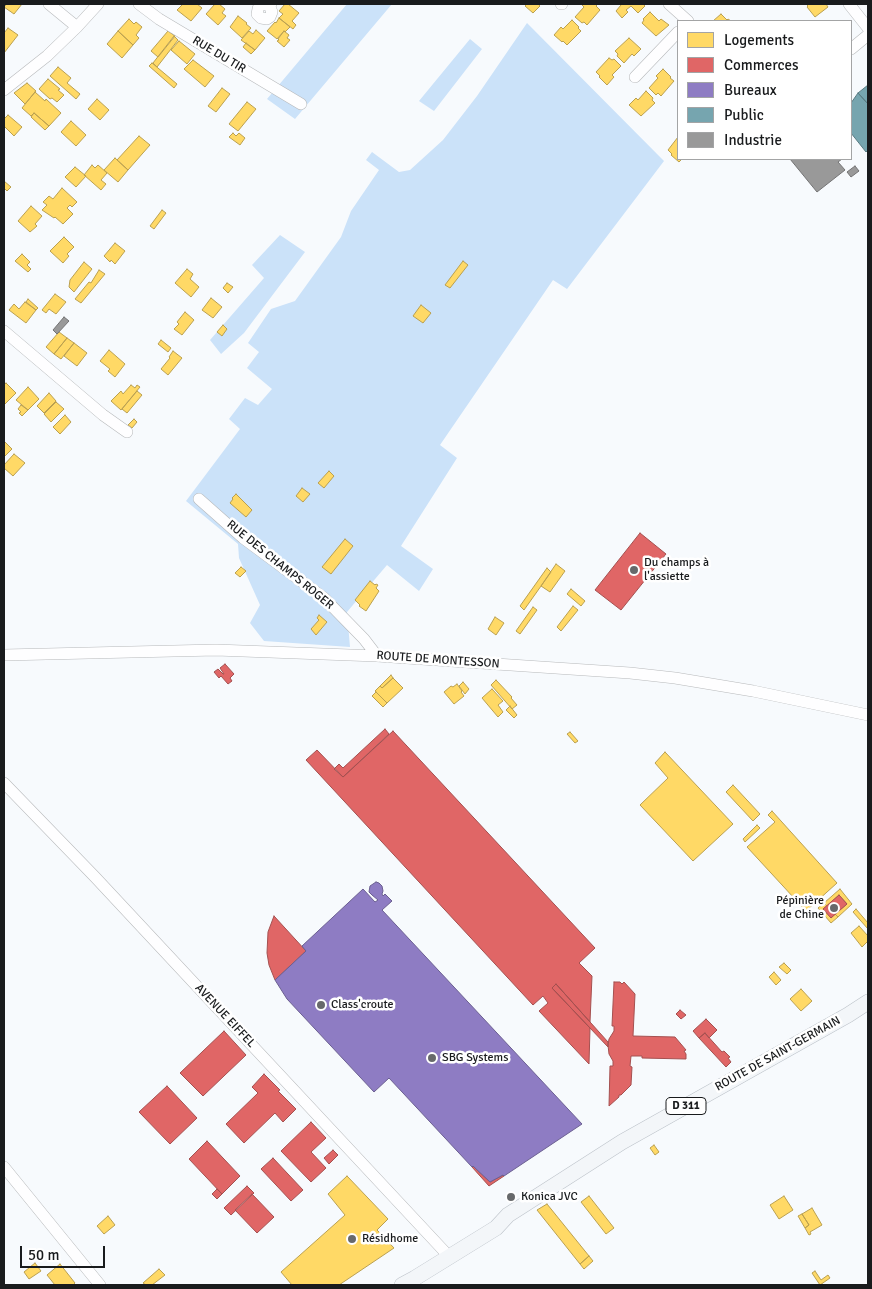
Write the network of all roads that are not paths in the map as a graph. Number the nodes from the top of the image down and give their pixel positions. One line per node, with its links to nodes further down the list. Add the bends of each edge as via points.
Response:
1 (49, 4): 7 (street)
2 (98, 4): 7 (street)
3 (139, 4): 14 (street, RUE DU TIR)
4 (669, 4): 6 (street)
5 (849, 4): 8 (street)
6 (687, 20)
7 (77, 27): 13 (street, via 47,56)
8 (868, 28)
9 (677, 33): 12 (street)
10 (868, 35): 11 (street)
11 (852, 48)
12 (635, 77)
13 (5, 88)
14 (301, 104)
15 (4, 330): 16 (street)
16 (127, 432)
17 (199, 499): 19 (street, RUE DES CHAMPS ROGER, via 243,538 324,598)
18 (4, 654): 19 (street, ROUTE DE MONTESSON, via 216,650)
19 (377, 656): 20 (street, ROUTE DE MONTESSON, via 675,678)
20 (868, 714)
21 (4, 783): 25 (street, AVENUE EIFFEL)
22 (868, 1002): 24 (main road, ROUTE DE SAINT-GERMAIN / D 311, via 622,1142)
23 (4, 1167): 26 (street)
24 (508, 1215): 25 (main road, ROUTE DE SAINT-GERMAIN / D 311, via 491,1221); 28 (main road, ROUTE DE SAINT-GERMAIN / D 311, via 496,1228)
25 (444, 1251): 27 (main road, ROUTE DE SAINT-GERMAIN / D 311)
26 (100, 1285)
27 (395, 1285)
28 (402, 1285)

